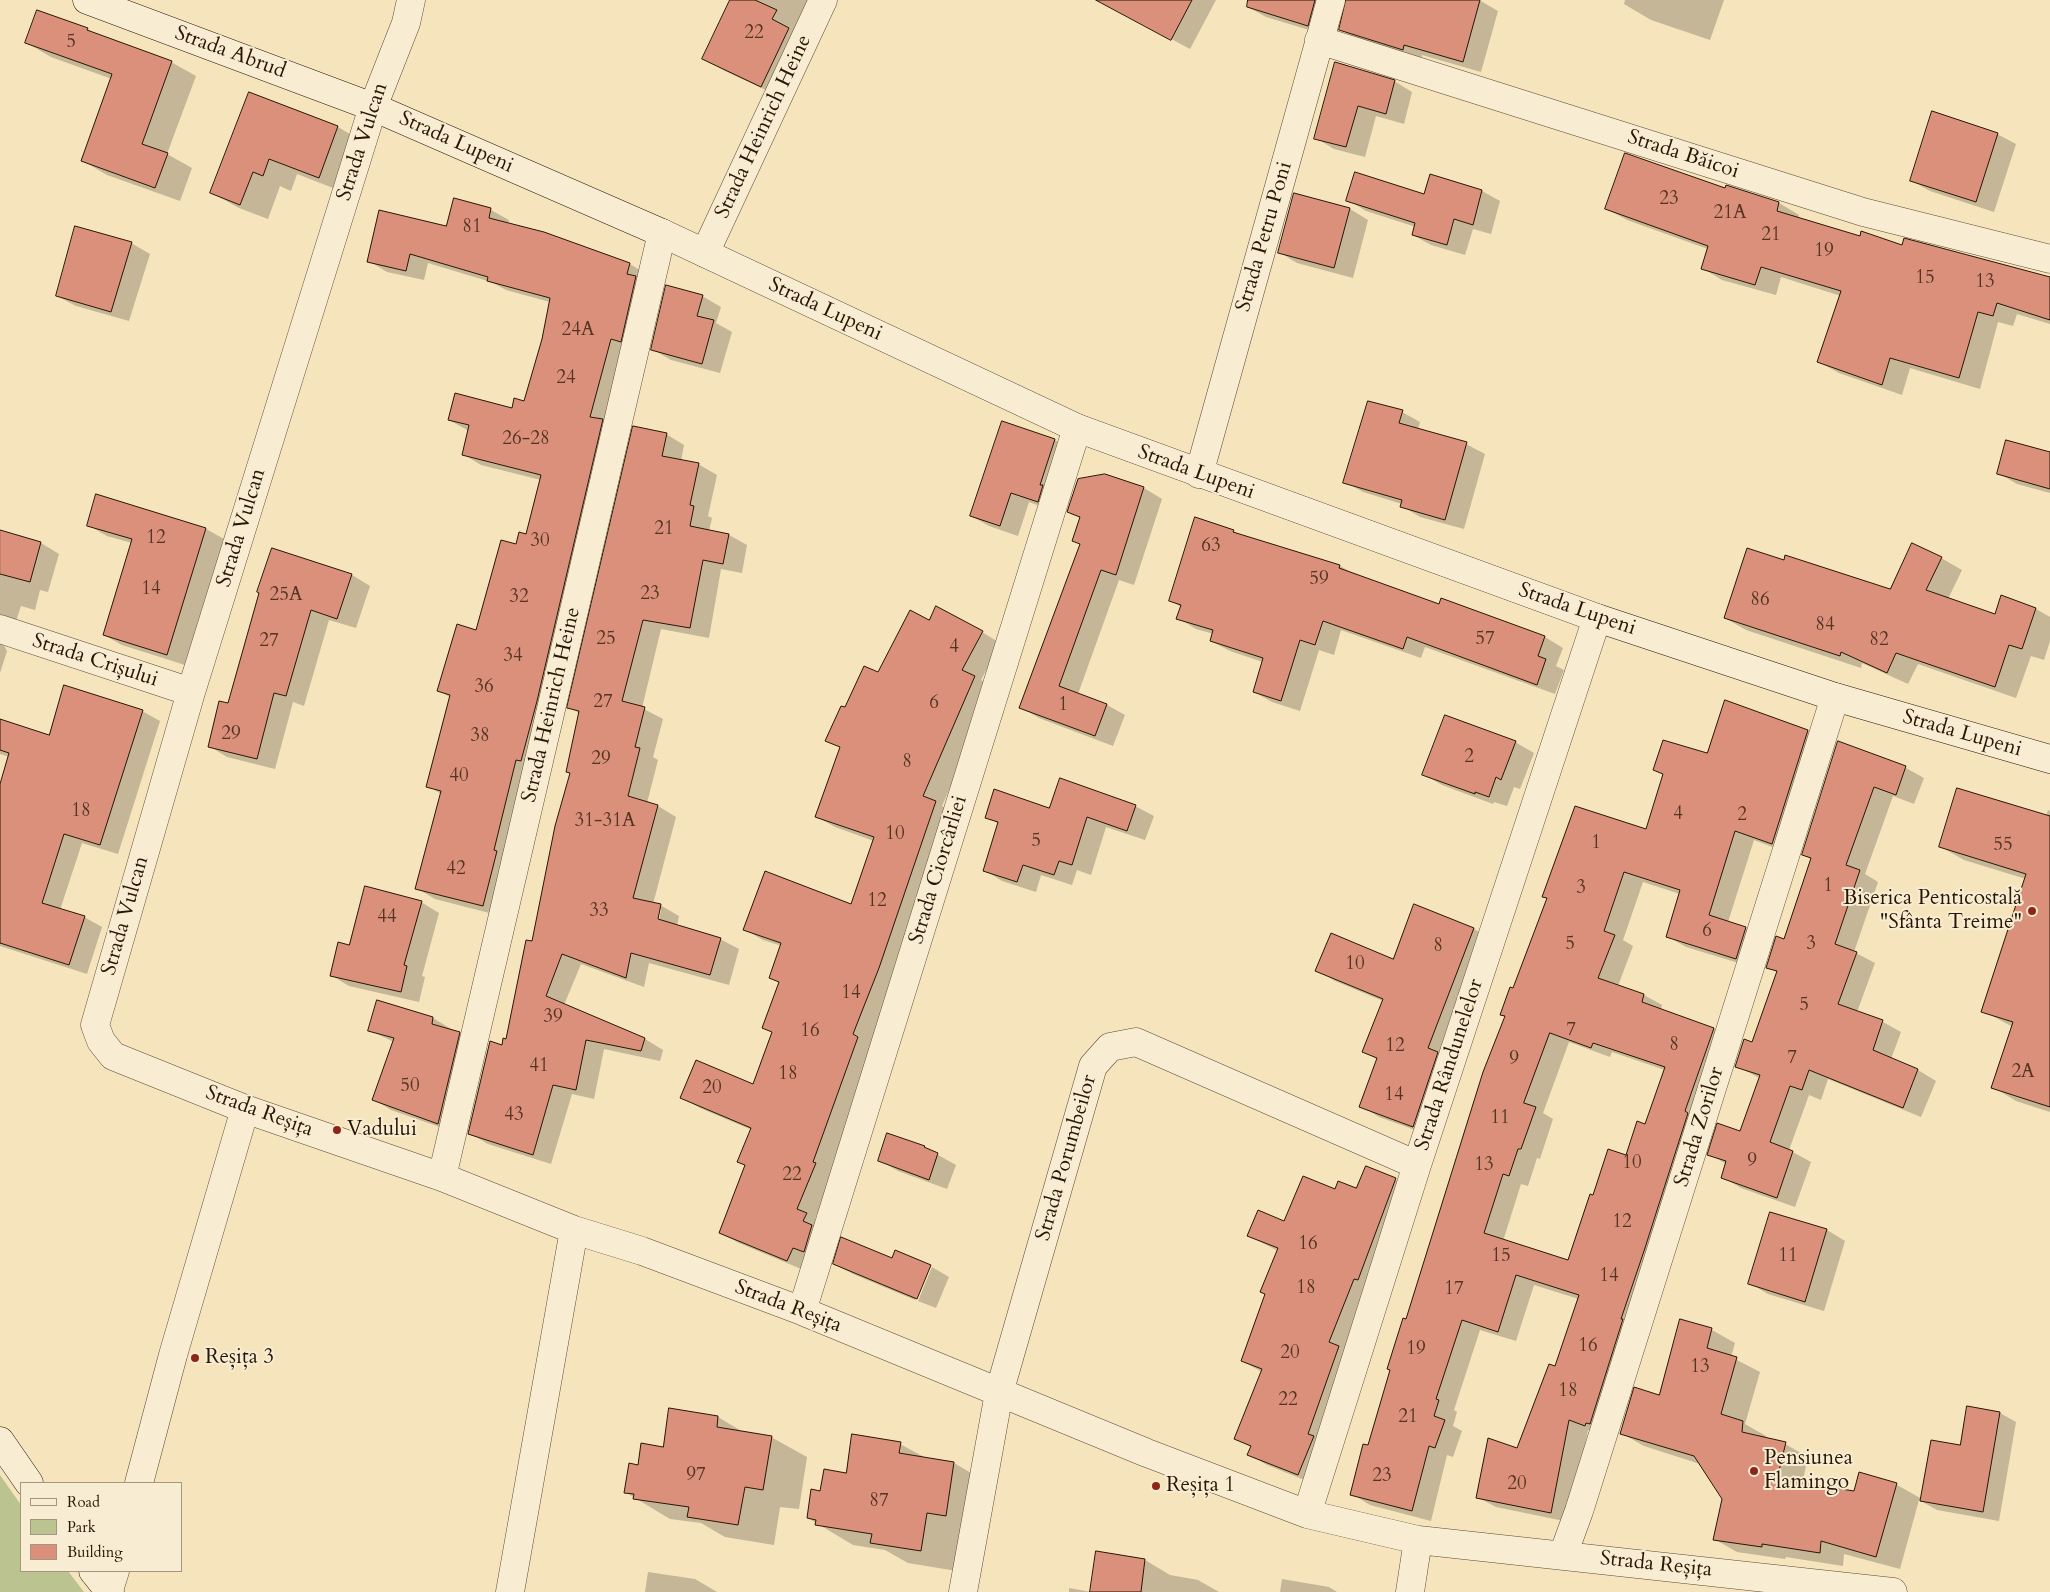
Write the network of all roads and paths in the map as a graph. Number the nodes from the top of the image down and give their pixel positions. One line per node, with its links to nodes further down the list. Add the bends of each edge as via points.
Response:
1 (87, 0): 6 (street, Strada Abrud)
2 (411, 0): 6 (street, Strada Vulcan, via 406,22)
3 (823, 0): 8 (street, Strada Heinrich Heine)
4 (1331, 0): 5 (street, Strada Petru Poni)
5 (1319, 40): 9 (street, Strada Băicoi, via 1863,212); 11 (street, Strada Petru Poni)
6 (373, 107): 7 (street, Strada Lupeni); 14 (street, Strada Vulcan)
7 (662, 233): 8 (street, Strada Lupeni); 20 (street, Strada Heinrich Heine)
8 (705, 253): 10 (street, Strada Lupeni)
9 (2050, 260)
10 (1077, 428): 11 (street, Strada Lupeni); 22 (street, Strada Ciorcârliei)
11 (1199, 474): 12 (street, Strada Lupeni)
12 (1597, 618): 15 (street, Strada Lupeni); 19 (street, Strada Rândunelelor)
13 (0, 630): 14 (street, Strada Crișului)
14 (191, 692): 17 (street, Strada Vulcan, via 95,1025 101,1041)
15 (1835, 697): 16 (street, Strada Lupeni); 29 (street, Strada Zorilor)
16 (2050, 759)
17 (113, 1056): 18 (street, Strada Reșița)
18 (245, 1109): 20 (street, Strada Reșița); 26 (street)
19 (1417, 1165): 23 (street, Strada Porumbeilor, via 1136,1042 1110,1047 1093,1066); 27 (street, Strada Rândunelelor)
20 (442, 1177): 21 (street, Strada Reșița)
21 (574, 1230): 22 (street, Strada Reșița, via 642,1251); 31 (street)
22 (802, 1311): 23 (street, Strada Reșița)
23 (999, 1393): 27 (street, Strada Reșița); 32 (street)
24 (0, 1440): 25 (street)
25 (28, 1482)
26 (139, 1482)
27 (1307, 1514): 28 (street, Strada Reșița)
28 (1418, 1540): 29 (street, Strada Reșița); 33 (street)
29 (1563, 1556): 30 (street, Strada Reșița)
30 (1883, 1591)
31 (510, 1592)
32 (963, 1592)
33 (1410, 1592)

